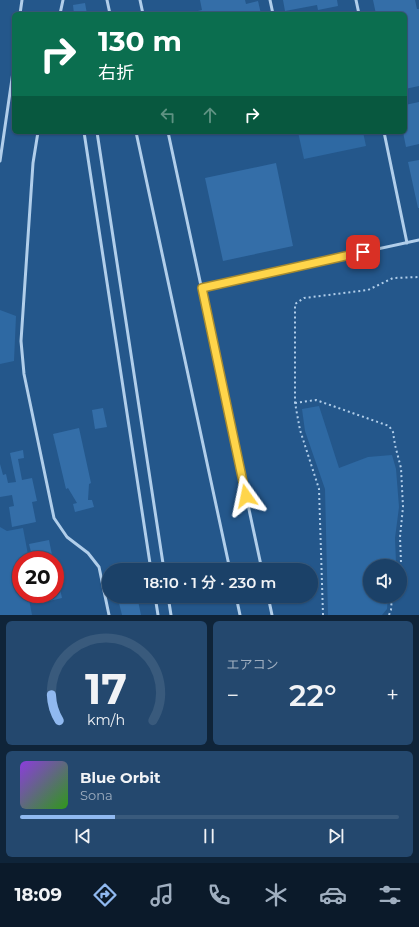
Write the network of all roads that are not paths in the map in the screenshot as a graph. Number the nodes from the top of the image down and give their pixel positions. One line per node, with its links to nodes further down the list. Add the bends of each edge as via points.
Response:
1 (22, 0): 7 (lane)
2 (63, 0): 8 (lane)
3 (107, 0): 9 (lane)
4 (140, 0): 10 (lane)
5 (270, 0): 11 (lane)
6 (356, 0): 12 (lane)
7 (20, 12)
8 (60, 12)
9 (110, 12)
10 (143, 12)
11 (273, 12)
12 (359, 12)
13 (12, 78): 20 (lane)
14 (38, 134): 32 (lane, via 33,163 21,341 24,374 54,518 67,537 88,553 99,567)
15 (84, 134): 24 (lane)
16 (97, 134): 25 (lane)
17 (136, 134): 26 (lane)
18 (168, 134): 23 (lane)
19 (384, 134): 22 (lane)
20 (0, 161)
21 (419, 240): 22 (lane)
22 (407, 243): 23 (lane)
23 (202, 288): 27 (lane)
24 (150, 563)
25 (163, 563)
26 (228, 563)
27 (261, 563)
28 (156, 603): 33 (lane)
29 (169, 603): 34 (lane)
30 (237, 603): 35 (lane)
31 (269, 603): 36 (lane)
32 (110, 615)
33 (158, 615)
34 (171, 615)
35 (240, 615)
36 (272, 615)

